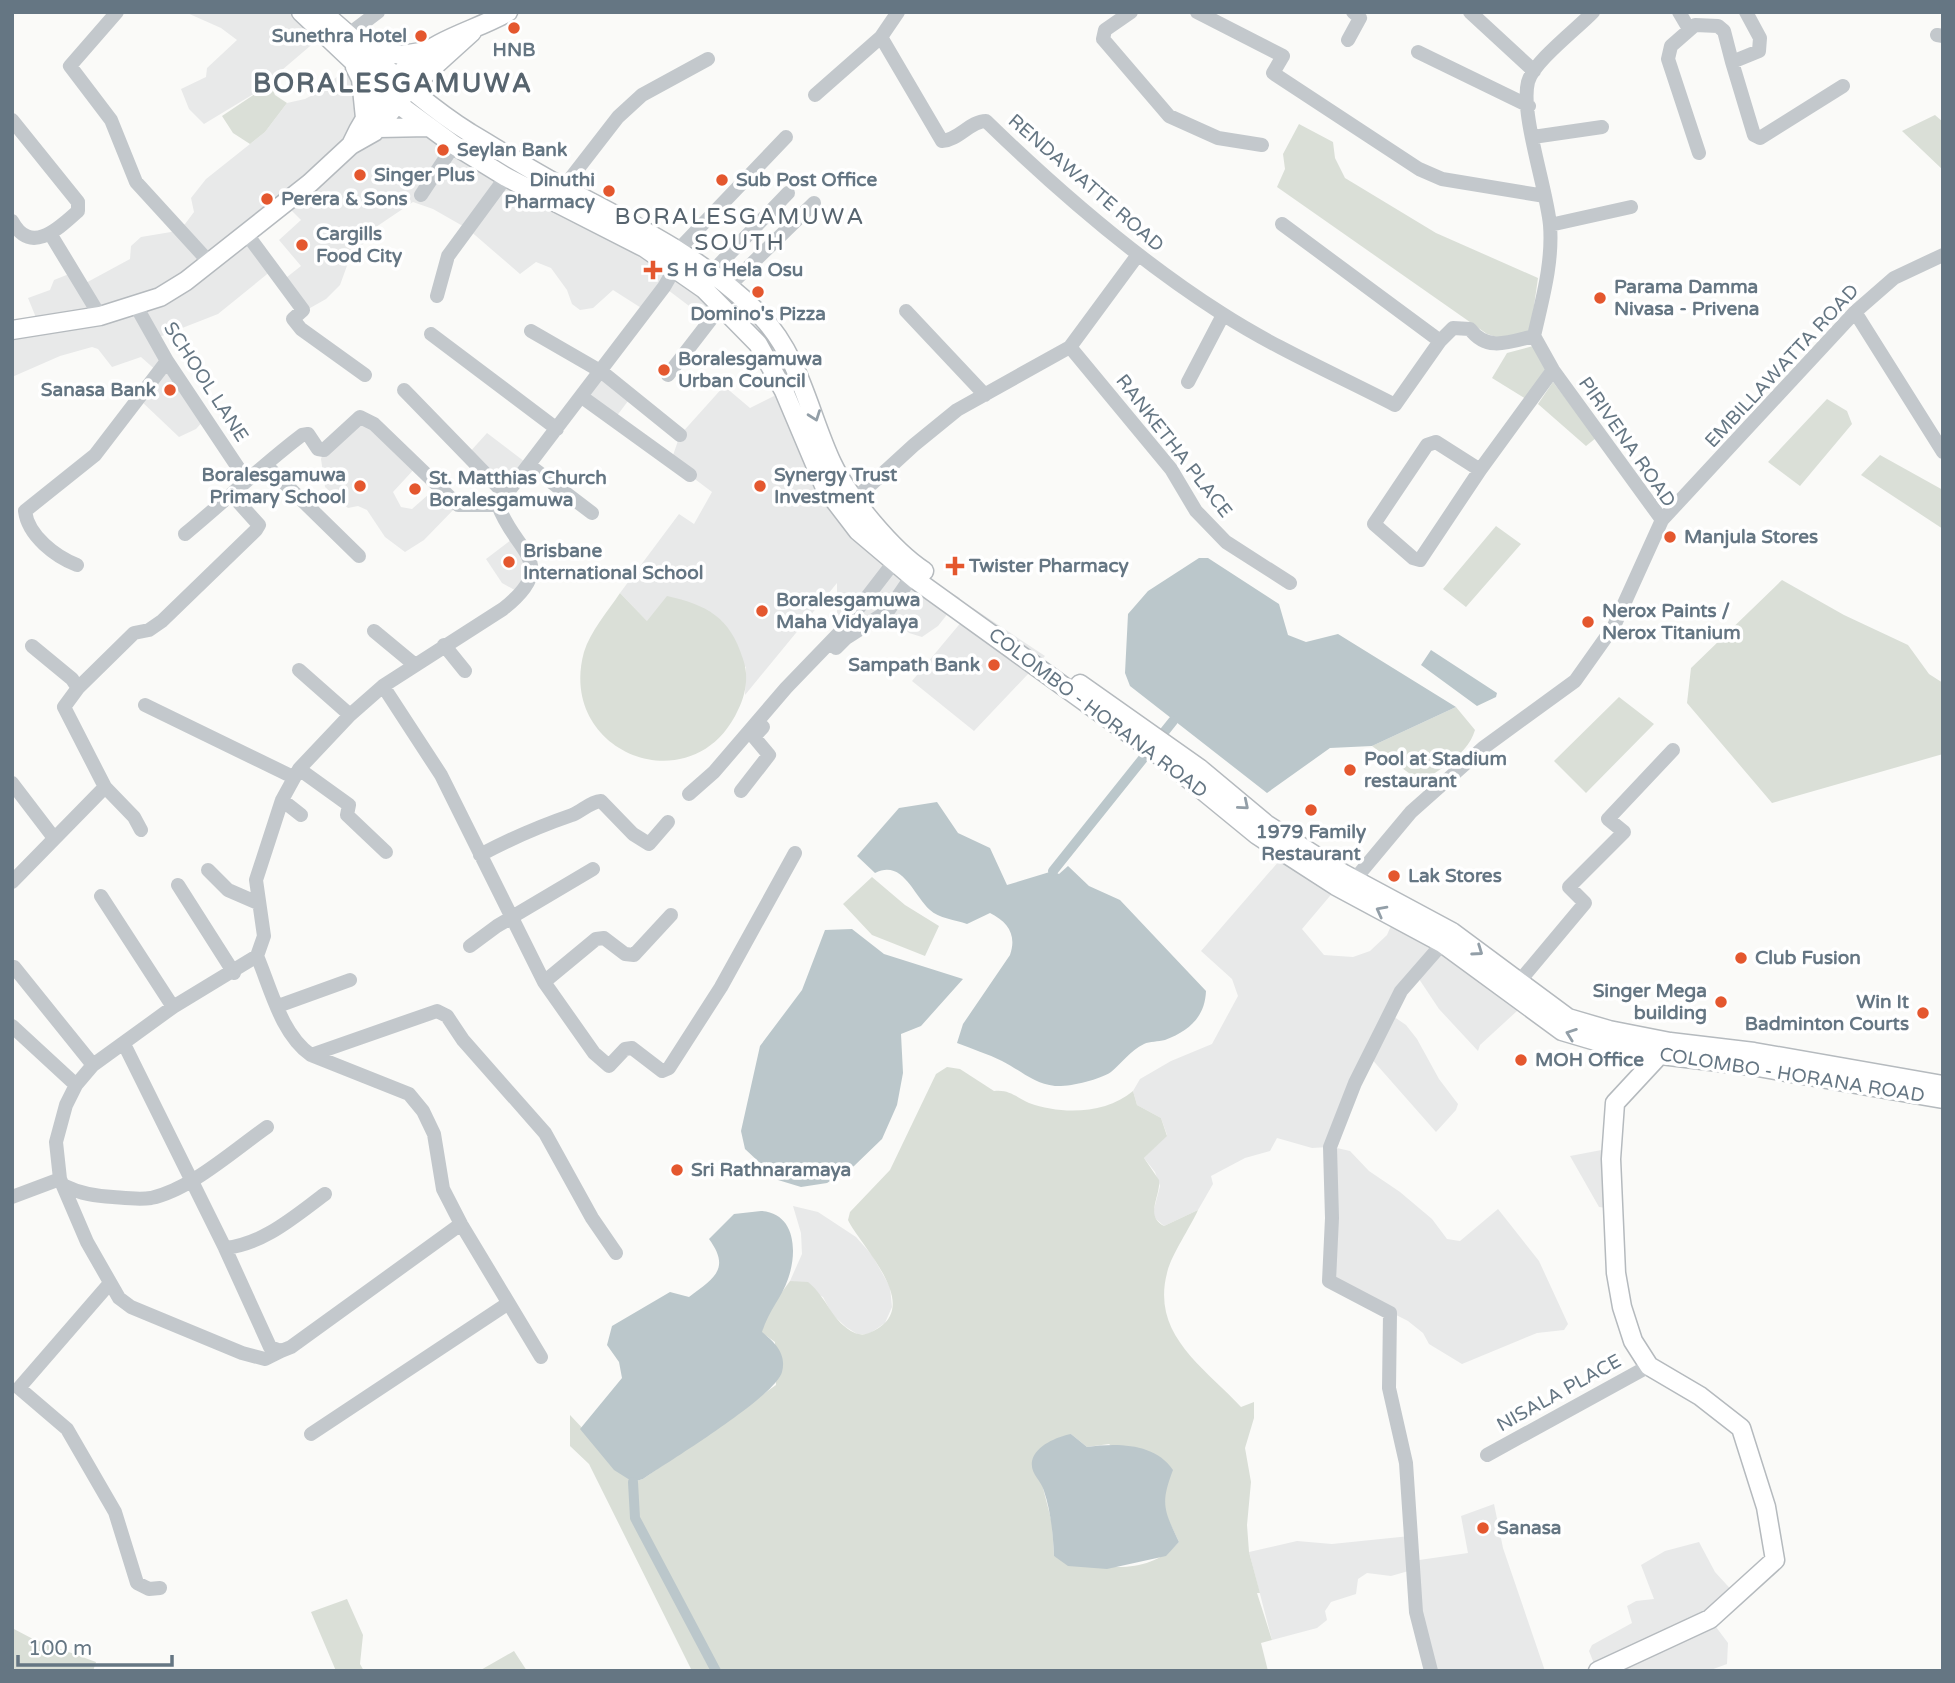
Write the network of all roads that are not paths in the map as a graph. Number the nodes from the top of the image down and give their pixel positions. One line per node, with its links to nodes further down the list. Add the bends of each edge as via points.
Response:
1 (117, 12): 54 (street, via 71,66 111,120 136,182)
2 (301, 12): 23 (main road)
3 (322, 12): 15 (main road)
4 (378, 12): 15 (street)
5 (508, 12): 20 (main road)
6 (898, 12): 16 (street)
7 (1131, 12): 37 (street, via 1105,30 1103,39 1169,116 1217,138)
8 (1197, 12): 43 (street, via 1283,56 1273,73 1419,169 1442,179)
9 (1353, 12): 17 (street, via 1360,19)
10 (1593, 12): 24 (street)
11 (1679, 12): 14 (street)
12 (1746, 12): 22 (street, via 1760,38 1759,51)
13 (1476, 14): 24 (street)
14 (1689, 29): 22 (street, via 1718,26 1724,31); 38 (street, via 1671,46 1668,59)
15 (349, 34): 18 (main road)
16 (881, 37): 27 (street); 53 (street, RENDAWATTE ROAD, via 942,141 986,121 1042,176)
17 (1348, 40)
18 (365, 49): 20 (main road); 26 (main road)
19 (1418, 52): 28 (street)
20 (435, 56): 26 (main road); 29 (main road)
21 (708, 59): 40 (street, via 642,95 618,117)
22 (1732, 62): 25 (street, via 1754,135 1760,138)
23 (352, 63): 26 (main road); 31 (main road, via 361,79)
24 (1534, 71): 28 (street, via 1527,83)
25 (1843, 86)
26 (397, 91): 29 (main road, COLOMBO - HORANA ROAD); 31 (main road); 32 (main road, COLOMBO - HORANA ROAD)
27 (815, 95)
28 (1529, 106): 35 (street)
29 (435, 108): 40 (main road, COLOMBO - HORANA ROAD)
30 (12, 120): 50 (street, via 78,202 78,211)
31 (371, 123): 32 (main road); 49 (main road, via 310,183)
32 (429, 127): 36 (main road, COLOMBO - HORANA ROAD)
33 (1602, 127): 35 (street)
34 (786, 137): 51 (street)
35 (1533, 138): 43 (street)
36 (454, 145): 39 (main road, COLOMBO - HORANA ROAD); 42 (street)
37 (1262, 145)
38 (1699, 153)
39 (506, 177): 55 (main road, COLOMBO - HORANA ROAD); 58 (street, via 448,256)
40 (563, 188): 51 (main road, COLOMBO - HORANA ROAD)
41 (788, 193): 56 (street)
42 (421, 195)
43 (1545, 196): 48 (street)
44 (814, 204): 57 (street)
45 (1631, 207): 48 (street)
46 (12, 221): 50 (street, via 27,237)
47 (1282, 224): 69 (street)
48 (1550, 225): 68 (street, via 1549,268)
49 (246, 233): 54 (main road); 74 (street, via 303,310 293,319 301,329)
50 (51, 235): 64 (street)
51 (679, 249): 55 (street); 56 (main road, COLOMBO - HORANA ROAD)
52 (1943, 255): 62 (street, EMBILLAWATTA ROAD, via 1894,278)
53 (1137, 256): 63 (street, RENDAWATTE ROAD); 70 (street)
54 (210, 263): 60 (main road, via 160,297)
55 (675, 268): 59 (main road, COLOMBO - HORANA ROAD); 73 (street)
56 (711, 273): 57 (main road, COLOMBO - HORANA ROAD)
57 (728, 287): 90 (main road, COLOMBO - HORANA ROAD, one-way to 90, via 762,317 787,354 806,391 832,464)
58 (437, 296)
59 (722, 305): 75 (street); 95 (main road, COLOMBO - HORANA ROAD, via 763,352 833,500 858,531)
60 (136, 306): 64 (main road); 71 (street, SCHOOL LANE)
61 (906, 311): 78 (street)
62 (1856, 312): 82 (street); 92 (street, EMBILLAWATTA ROAD)
63 (1223, 315): 69 (street, RENDAWATTE ROAD, via 1395,405); 76 (street)
64 (100, 316): 65 (main road)
65 (12, 330)
66 (531, 331): 73 (street)
67 (431, 334): 80 (street)
68 (1534, 336): 69 (street, via 1495,345 1479,341 1470,329 1453,328); 72 (street, PIRIVENA ROAD)
69 (1440, 341)
70 (1070, 347): 78 (street); 98 (street, RANKETHA PLACE, via 1171,469 1196,511 1226,542)
71 (167, 361): 87 (street, SCHOOL LANE); 96 (street, via 95,455 25,512 27,523 48,547)
72 (1553, 370): 85 (street); 92 (street, PIRIVENA ROAD)
73 (602, 372): 79 (street); 81 (street)
74 (365, 375)
75 (668, 375)
76 (1188, 382)
77 (404, 390): 89 (street)
78 (985, 395): 90 (street, via 914,445)
79 (582, 397): 80 (street); 86 (street)
80 (557, 429): 84 (street)
81 (680, 435)
82 (1943, 452)
83 (267, 466): 87 (street); 89 (street, via 302,435 307,434 324,450 360,418 366,418 457,505); 94 (street)
84 (529, 466): 89 (street); 91 (street)
85 (1480, 470): 85 (street, via 1420,560 1374,524 1427,444 1436,442)
86 (690, 475)
87 (245, 478): 88 (street)
88 (232, 495): 93 (street); 106 (street, via 259,525 256,530 157,626 134,633)
89 (502, 499): 100 (street, via 504,522 528,554 532,576 503,609)
90 (855, 499): 109 (main road, COLOMBO - HORANA ROAD, via 882,534 919,569)
91 (592, 513)
92 (1662, 520): 128 (street, PIRIVENA ROAD, via 1614,626 1575,681 1482,747 1410,812)
93 (185, 534)
94 (359, 556)
95 (894, 562): 97 (main road, COLOMBO - HORANA ROAD); 115 (street, via 840,632)
96 (77, 565)
97 (912, 576): 109 (main road, COLOMBO - HORANA ROAD); 114 (street, via 888,611 846,638 754,737 769,755)
98 (1290, 583)
99 (374, 631): 102 (street)
100 (444, 645): 102 (street); 104 (street)
101 (32, 646): 106 (street)
102 (415, 664): 105 (street)
103 (299, 670): 108 (street)
104 (465, 671)
105 (383, 686): 108 (street); 123 (street, via 440,774)
106 (78, 688): 113 (street, via 64,707)
107 (145, 705): 111 (street)
108 (350, 715): 111 (street)
109 (1143, 736): 128 (main road, COLOMBO - HORANA ROAD, via 1257,835)
110 (1673, 750): 140 (street, via 1608,819 1624,832 1569,887 1585,903)
111 (296, 773): 116 (street); 121 (street, via 349,805 347,815)
112 (12, 783): 120 (street)
113 (105, 788): 119 (street); 120 (street)
114 (741, 791)
115 (689, 794)
116 (282, 800): 117 (street); 130 (street, via 261,858 255,889)
117 (300, 815)
118 (668, 822): 123 (street, via 649,844 601,801 595,801)
119 (141, 830)
120 (54, 838): 126 (street)
121 (386, 852)
122 (795, 853): 139 (street, via 721,987 669,1068 653,1067 632,1048 625,1049 609,1066 594,1053)
123 (481, 855): 132 (street)
124 (593, 869): 132 (street)
125 (208, 870): 130 (street, via 228,890)
126 (12, 882)
127 (178, 885): 137 (street)
128 (1352, 887): 133 (main road, COLOMBO - HORANA ROAD)
129 (101, 896): 142 (street)
130 (258, 903): 135 (street, via 264,936)
131 (671, 915): 139 (street, via 634,955 625,954 604,938 596,939)
132 (513, 916): 134 (street); 139 (street)
133 (1447, 938): 140 (main road, COLOMBO - HORANA ROAD, one-way to 140); 145 (main road, COLOMBO - HORANA ROAD, one-way to 133, via 1606,1044 1562,1031); 168 (street, via 1401,991 1355,1083 1329,1152 1329,1281 1390,1313 1389,1388 1406,1463 1416,1612)
134 (470, 946)
135 (257, 956): 137 (street); 141 (street)
136 (14, 967): 147 (street)
137 (234, 972): 142 (street)
138 (350, 980): 141 (street)
139 (544, 982)
140 (1518, 983): 145 (main road, COLOMBO - HORANA ROAD, via 1568,1018)
141 (278, 1006): 146 (street, via 297,1045)
142 (173, 1007): 144 (street)
143 (12, 1026): 149 (street)
144 (124, 1044): 147 (street); 153 (street)
145 (1666, 1049): 148 (main road, COLOMBO - HORANA ROAD); 164 (main road, via 1615,1103 1616,1273 1636,1349)
146 (311, 1055): 157 (street, via 409,1094 434,1135 443,1189); 159 (street, via 436,1011 447,1016 545,1133)
147 (93, 1065): 149 (street)
148 (1812, 1070): 150 (main road, COLOMBO - HORANA ROAD); 151 (main road, COLOMBO - HORANA ROAD)
149 (76, 1085): 154 (street, via 56,1142)
150 (1943, 1085)
151 (1943, 1100)
152 (267, 1127): 153 (street)
153 (190, 1181): 154 (street, via 148,1199 91,1195); 158 (street)
154 (63, 1183): 156 (street); 160 (street)
155 (325, 1194): 158 (street, via 280,1228 241,1246)
156 (12, 1197)
157 (461, 1224): 161 (street); 162 (street)
158 (225, 1248): 162 (street, via 270,1347)
159 (616, 1253)
160 (110, 1283): 162 (street, via 131,1307 229,1348 265,1359); 167 (street, via 19,1388 67,1429 115,1511 137,1583)
161 (507, 1304): 163 (street); 165 (street)
162 (281, 1352)
163 (541, 1357)
164 (1649, 1366): 166 (street, NISALA PLACE); 169 (main road, via 1700,1396 1741,1428 1766,1507 1774,1560 1710,1619)
165 (311, 1434)
166 (1487, 1455)
167 (160, 1588)
168 (1431, 1671)
169 (1598, 1671)

